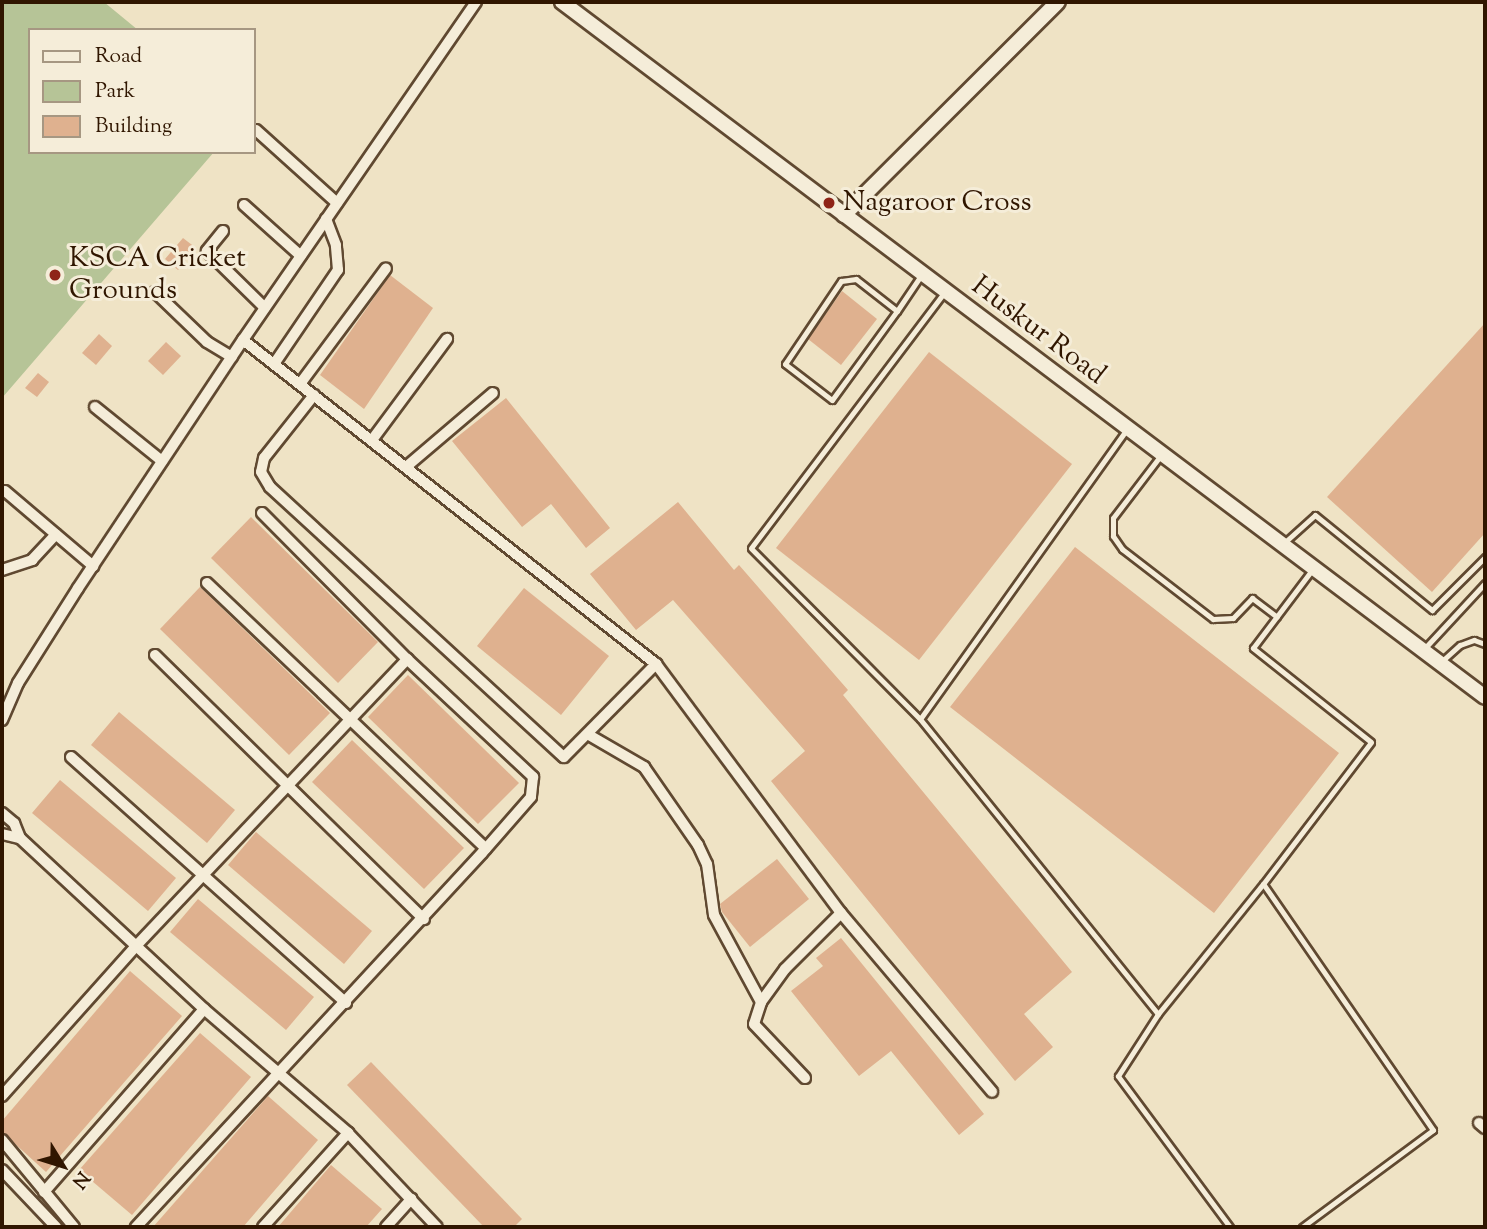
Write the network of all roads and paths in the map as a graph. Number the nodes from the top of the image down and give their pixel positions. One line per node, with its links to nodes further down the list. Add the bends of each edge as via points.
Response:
1 (475, 2): 5 (street)
2 (562, 2): 7 (street, Huskur Road)
3 (1058, 2): 7 (street)
4 (256, 131): 5 (street)
5 (337, 203): 8 (street)
6 (244, 205): 10 (street)
7 (844, 215): 12 (street, Huskur Road)
8 (326, 219): 10 (street); 20 (street, via 336,245 338,270)
9 (223, 231): 15 (street, via 207,251)
10 (301, 256): 15 (street)
11 (386, 268): 21 (street)
12 (922, 274): 13 (street, Huskur Road); 16 (lane)
13 (946, 291): 25 (street, Huskur Road); 48 (lane, via 751,548)
14 (155, 292): 19 (street, via 207,342)
15 (265, 307): 18 (street)
16 (897, 310): 16 (lane, via 832,400 785,364 841,281 856,279)
17 (447, 339): 26 (street)
18 (243, 340): 19 (street); 20 (street)
19 (232, 358): 28 (street)
20 (274, 364): 21 (street)
21 (300, 384): 23 (street)
22 (493, 393): 29 (street)
23 (314, 395): 26 (street); 51 (street, via 264,458 261,472 270,487 564,757)
24 (96, 407): 28 (street)
25 (1127, 429): 27 (street, Huskur Road); 48 (lane)
26 (372, 440): 29 (street)
27 (1161, 456): 33 (street, Huskur Road); 40 (lane, via 1113,518 1113,536 1122,549 1213,619 1233,618 1252,598)
28 (162, 461): 35 (street)
29 (406, 467): 46 (street)
30 (5, 491): 32 (street)
31 (262, 513): 44 (street)
32 (56, 534): 35 (street); 37 (street, via 32,560)
33 (1280, 546): 34 (lane, via 1315,515 1432,610); 36 (street, Huskur Road)
34 (1485, 557)
35 (93, 566): 49 (street, via 18,683)
36 (1312, 569): 40 (lane); 42 (street, Huskur Road)
37 (2, 570)
38 (207, 583): 50 (street)
39 (1485, 583): 42 (lane)
40 (1277, 617): 59 (lane, via 1253,648 1371,742)
41 (1485, 644): 45 (lane, via 1474,640 1460,645)
42 (1423, 650): 45 (street, Huskur Road)
43 (155, 655): 53 (street)
44 (407, 659): 50 (street); 57 (street, via 533,777 531,797)
45 (1440, 663): 47 (street, Huskur Road)
46 (656, 664): 51 (street); 60 (street)
47 (1485, 696)
48 (920, 719): 66 (lane)
49 (2, 720)
50 (350, 720): 53 (street); 57 (street)
51 (589, 735): 63 (street, via 644,767 698,845 709,873 714,915)
52 (71, 757): 58 (street)
53 (288, 783): 58 (street); 61 (street)
54 (2, 813): 56 (street, via 14,823)
55 (2, 834): 56 (street)
56 (20, 838): 62 (street)
57 (486, 849): 61 (street)
58 (202, 875): 62 (street); 64 (street)
59 (1263, 884): 66 (lane); 83 (lane, via 1433,1130)
60 (841, 913): 63 (street, via 785,970); 69 (street)
61 (424, 919): 64 (street)
62 (136, 946): 65 (street); 70 (street)
63 (761, 1002): 68 (street, via 754,1024)
64 (346, 1003): 67 (street)
65 (204, 1009): 67 (street); 74 (street)
66 (1158, 1014): 82 (lane, via 1118,1076)
67 (279, 1070): 71 (street); 78 (street)
68 (805, 1078)
69 (992, 1092)
70 (2, 1096)
71 (348, 1133): 75 (street); 79 (street)
72 (2, 1140): 74 (street)
73 (2, 1170): 76 (street)
74 (44, 1192): 77 (street)
75 (411, 1199): 80 (street); 81 (street)
76 (56, 1227)
77 (74, 1227)
78 (136, 1227)
79 (263, 1227)
80 (386, 1227)
81 (437, 1227)
82 (1230, 1227)
83 (1302, 1227)

